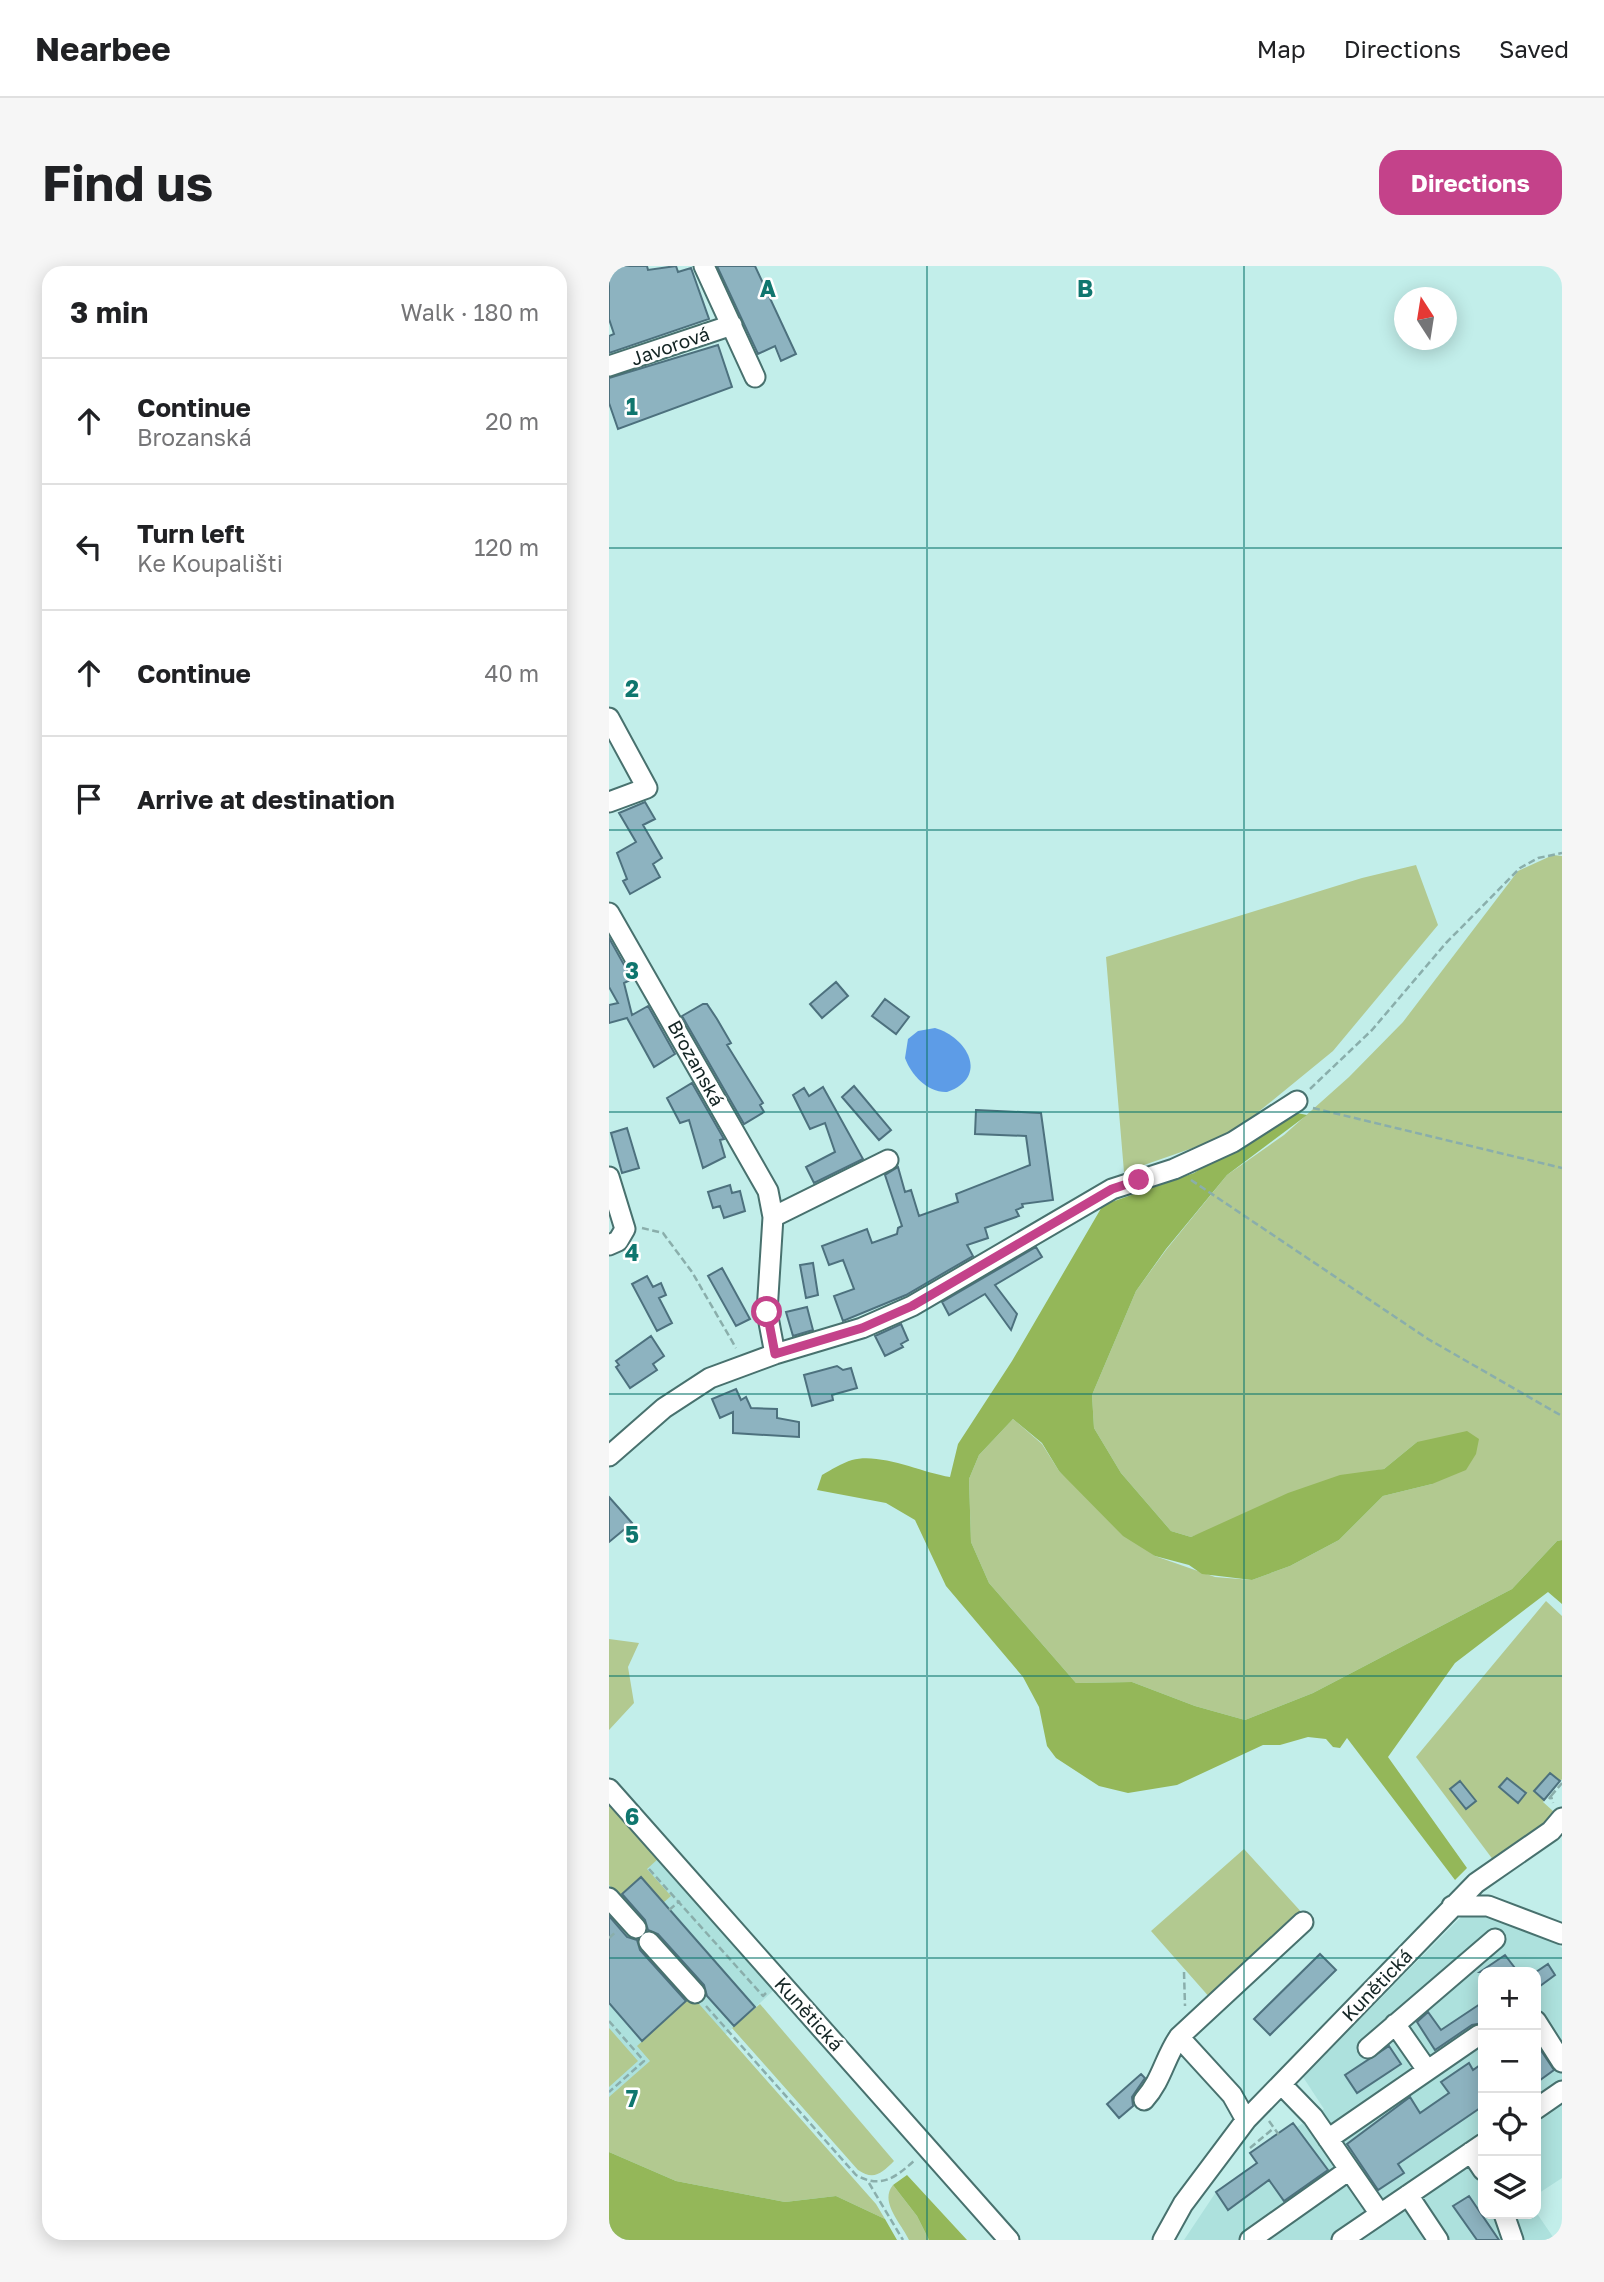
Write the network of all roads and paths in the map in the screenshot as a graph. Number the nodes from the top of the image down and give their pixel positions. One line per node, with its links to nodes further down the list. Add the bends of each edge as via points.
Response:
1 (704, 266): 2 (street, Javorová)
2 (731, 326): 3 (street, Javorová); 4 (street, Javorová)
3 (609, 366)
4 (755, 377)
5 (609, 718): 6 (street, via 647,788)
6 (609, 802)
7 (1562, 853): 9 (path, via 1520,868 1446,943 1371,1030)
8 (609, 913): 14 (street, Brozanská, via 760,1176)
9 (1297, 1101): 11 (path, via 1322,1112); 12 (street, via 1233,1142)
10 (888, 1160): 14 (street)
11 (1562, 1168)
12 (1174, 1169): 18 (street, via 1112,1189 912,1306 862,1328); 19 (path, via 1428,1339)
13 (609, 1177): 15 (street)
14 (773, 1217): 18 (street, Brozanská, via 767,1312)
15 (624, 1223): 16 (street, via 622,1237); 17 (path, via 663,1233 692,1272)
16 (609, 1245)
17 (740, 1354)
18 (775, 1354): 20 (street, via 686,1391)
19 (1562, 1416)
20 (609, 1456)
21 (1562, 1783): 23 (path)
22 (609, 1789): 32 (street, Kunětická)
23 (1551, 1796)
24 (1562, 1818): 27 (street, Kunětická)
25 (649, 1869): 32 (path, via 763,1996)
26 (609, 1898): 33 (street)
27 (1452, 1906): 29 (street, via 1488,1906); 42 (street, Kunětická)
28 (1303, 1922): 37 (street)
29 (1562, 1934)
30 (1495, 1939): 35 (street)
31 (1184, 1972): 37 (path)
32 (779, 1981): 49 (street, Kunětická)
33 (695, 1993): 52 (path, via 856,2175)
34 (609, 2021): 44 (path, via 644,2061)
35 (1395, 2024): 39 (street); 41 (street)
36 (1541, 2029): 40 (street)
37 (1184, 2032): 45 (street, via 1169,2052 1158,2085); 47 (street)
38 (1478, 2036): 41 (street)
39 (1368, 2048)
40 (1562, 2062)
41 (1427, 2070): 48 (street)
42 (1281, 2084): 47 (street, Kunětická); 48 (street)
43 (1562, 2091): 46 (street)
44 (609, 2092)
45 (1144, 2100)
46 (1541, 2106)
47 (1246, 2120): 58 (street, Kunětická, via 1183,2204)
48 (1328, 2138): 51 (street)
49 (927, 2148): 52 (path, via 891,2180); 57 (street, Kunětická)
50 (1477, 2148): 53 (street)
51 (1349, 2170): 54 (street); 59 (street)
52 (868, 2182): 56 (path)
53 (1408, 2195): 54 (street); 61 (street)
54 (1380, 2214): 60 (street)
55 (1506, 2219): 62 (street)
56 (903, 2240)
57 (1009, 2240)
58 (1163, 2240)
59 (1250, 2240)
60 (1342, 2240)
61 (1438, 2240)
62 (1513, 2240)

